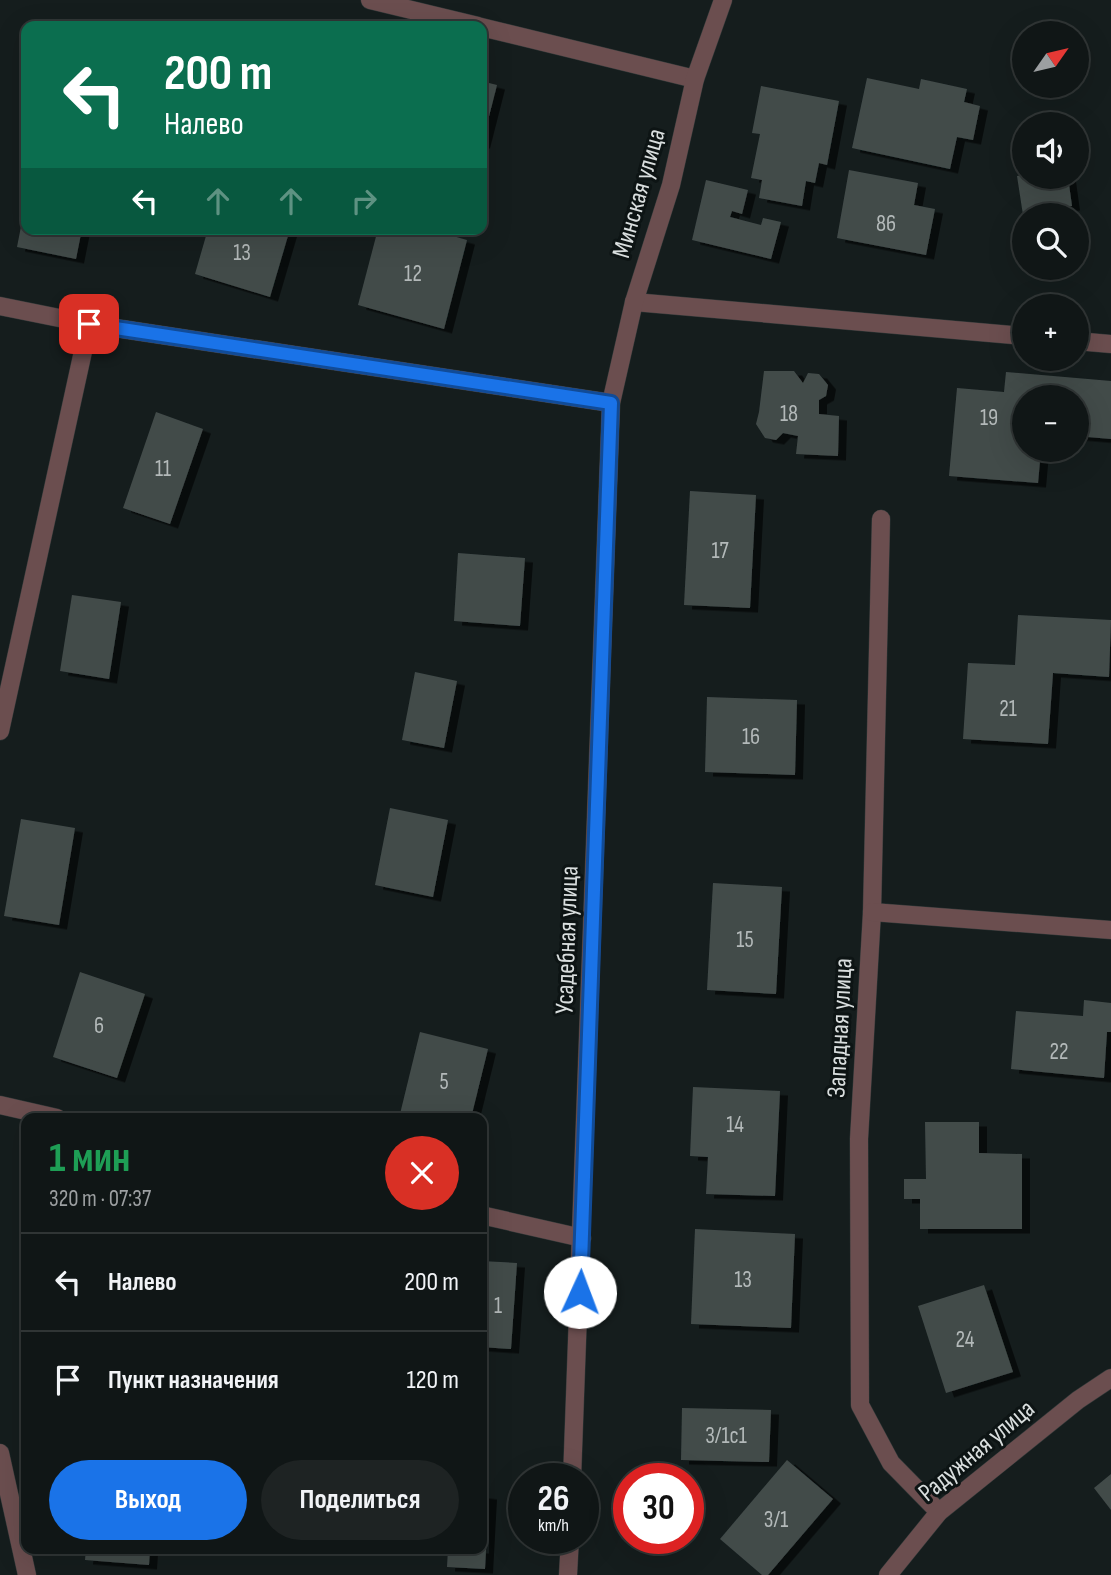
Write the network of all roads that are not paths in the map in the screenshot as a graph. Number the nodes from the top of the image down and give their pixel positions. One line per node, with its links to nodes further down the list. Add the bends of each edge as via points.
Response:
1 (370, 0): 3 (street)
2 (723, 0): 5 (street, Минская улица)
3 (456, 21)
4 (487, 29): 5 (street)
5 (695, 79): 6 (street, Минская улица, via 671,185)
6 (634, 302): 9 (street); 12 (street, Минская улица)
7 (0, 306): 8 (street)
8 (89, 324): 12 (street); 14 (street)
9 (1012, 335)
10 (1089, 342): 11 (street)
11 (1111, 344)
12 (611, 403): 20 (street, Усадебная улица)
13 (881, 519): 15 (street, Западная улица)
14 (0, 731)
15 (872, 912): 16 (street); 24 (street, Западная улица, via 859,1139 860,1405 891,1464)
16 (1111, 930)
17 (0, 1105): 18 (street)
18 (35, 1113)
19 (487, 1216): 20 (street)
20 (582, 1238): 23 (street, Усадебная улица)
21 (1111, 1378): 24 (street, Радужная улица)
22 (0, 1453): 25 (street)
23 (573, 1463)
24 (939, 1512): 30 (street, Радужная улица)
25 (21, 1548)
26 (22, 1554): 28 (street)
27 (569, 1554): 29 (street)
28 (27, 1575)
29 (568, 1575)
30 (888, 1575)

